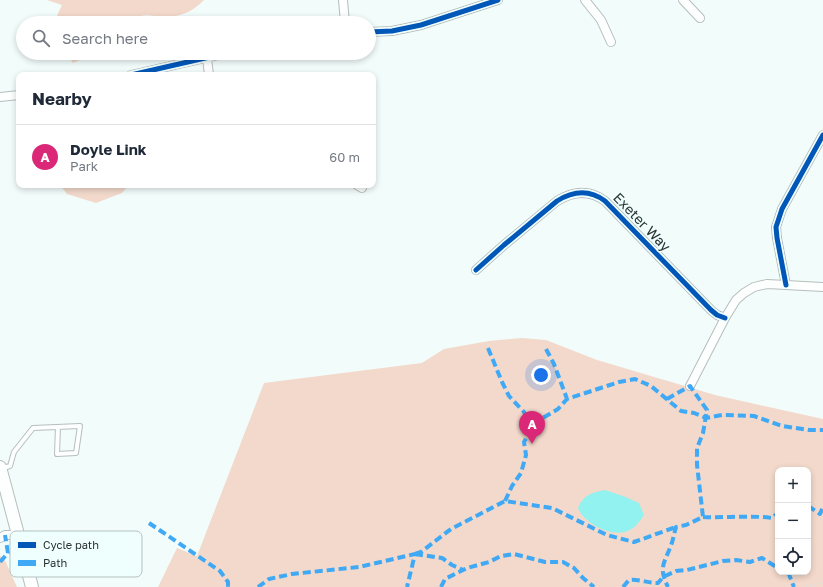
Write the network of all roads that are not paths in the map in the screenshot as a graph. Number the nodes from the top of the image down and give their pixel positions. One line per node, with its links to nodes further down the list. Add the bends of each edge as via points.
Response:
1 (343, 0): 5 (street)
2 (498, 0): 7 (street, via 421,25)
3 (585, 0): 8 (street, via 601,20)
4 (683, 0): 6 (street)
5 (344, 16)
6 (700, 18)
7 (376, 32)
8 (611, 42)
9 (198, 60): 11 (street)
10 (207, 60): 12 (street)
11 (144, 72)
12 (209, 72)
13 (16, 95): 14 (street)
14 (0, 97)
15 (823, 135): 17 (street, via 782,209 776,227)
16 (476, 270): 19 (street, Exeter Way, via 557,201 575,193 588,193 605,201 711,310)
17 (786, 285): 18 (street); 19 (street, via 767,284 748,290 736,300)
18 (823, 287)
19 (725, 318): 20 (street)
20 (690, 386)
21 (58, 427): 21 (lane, via 80,426 76,454 57,454); 22 (lane, via 33,428 14,452 10,466)
22 (0, 468): 23 (main road)
23 (17, 531)
24 (10, 535): 25 (street)
25 (0, 538)
26 (29, 577): 27 (main road)
27 (32, 587)

